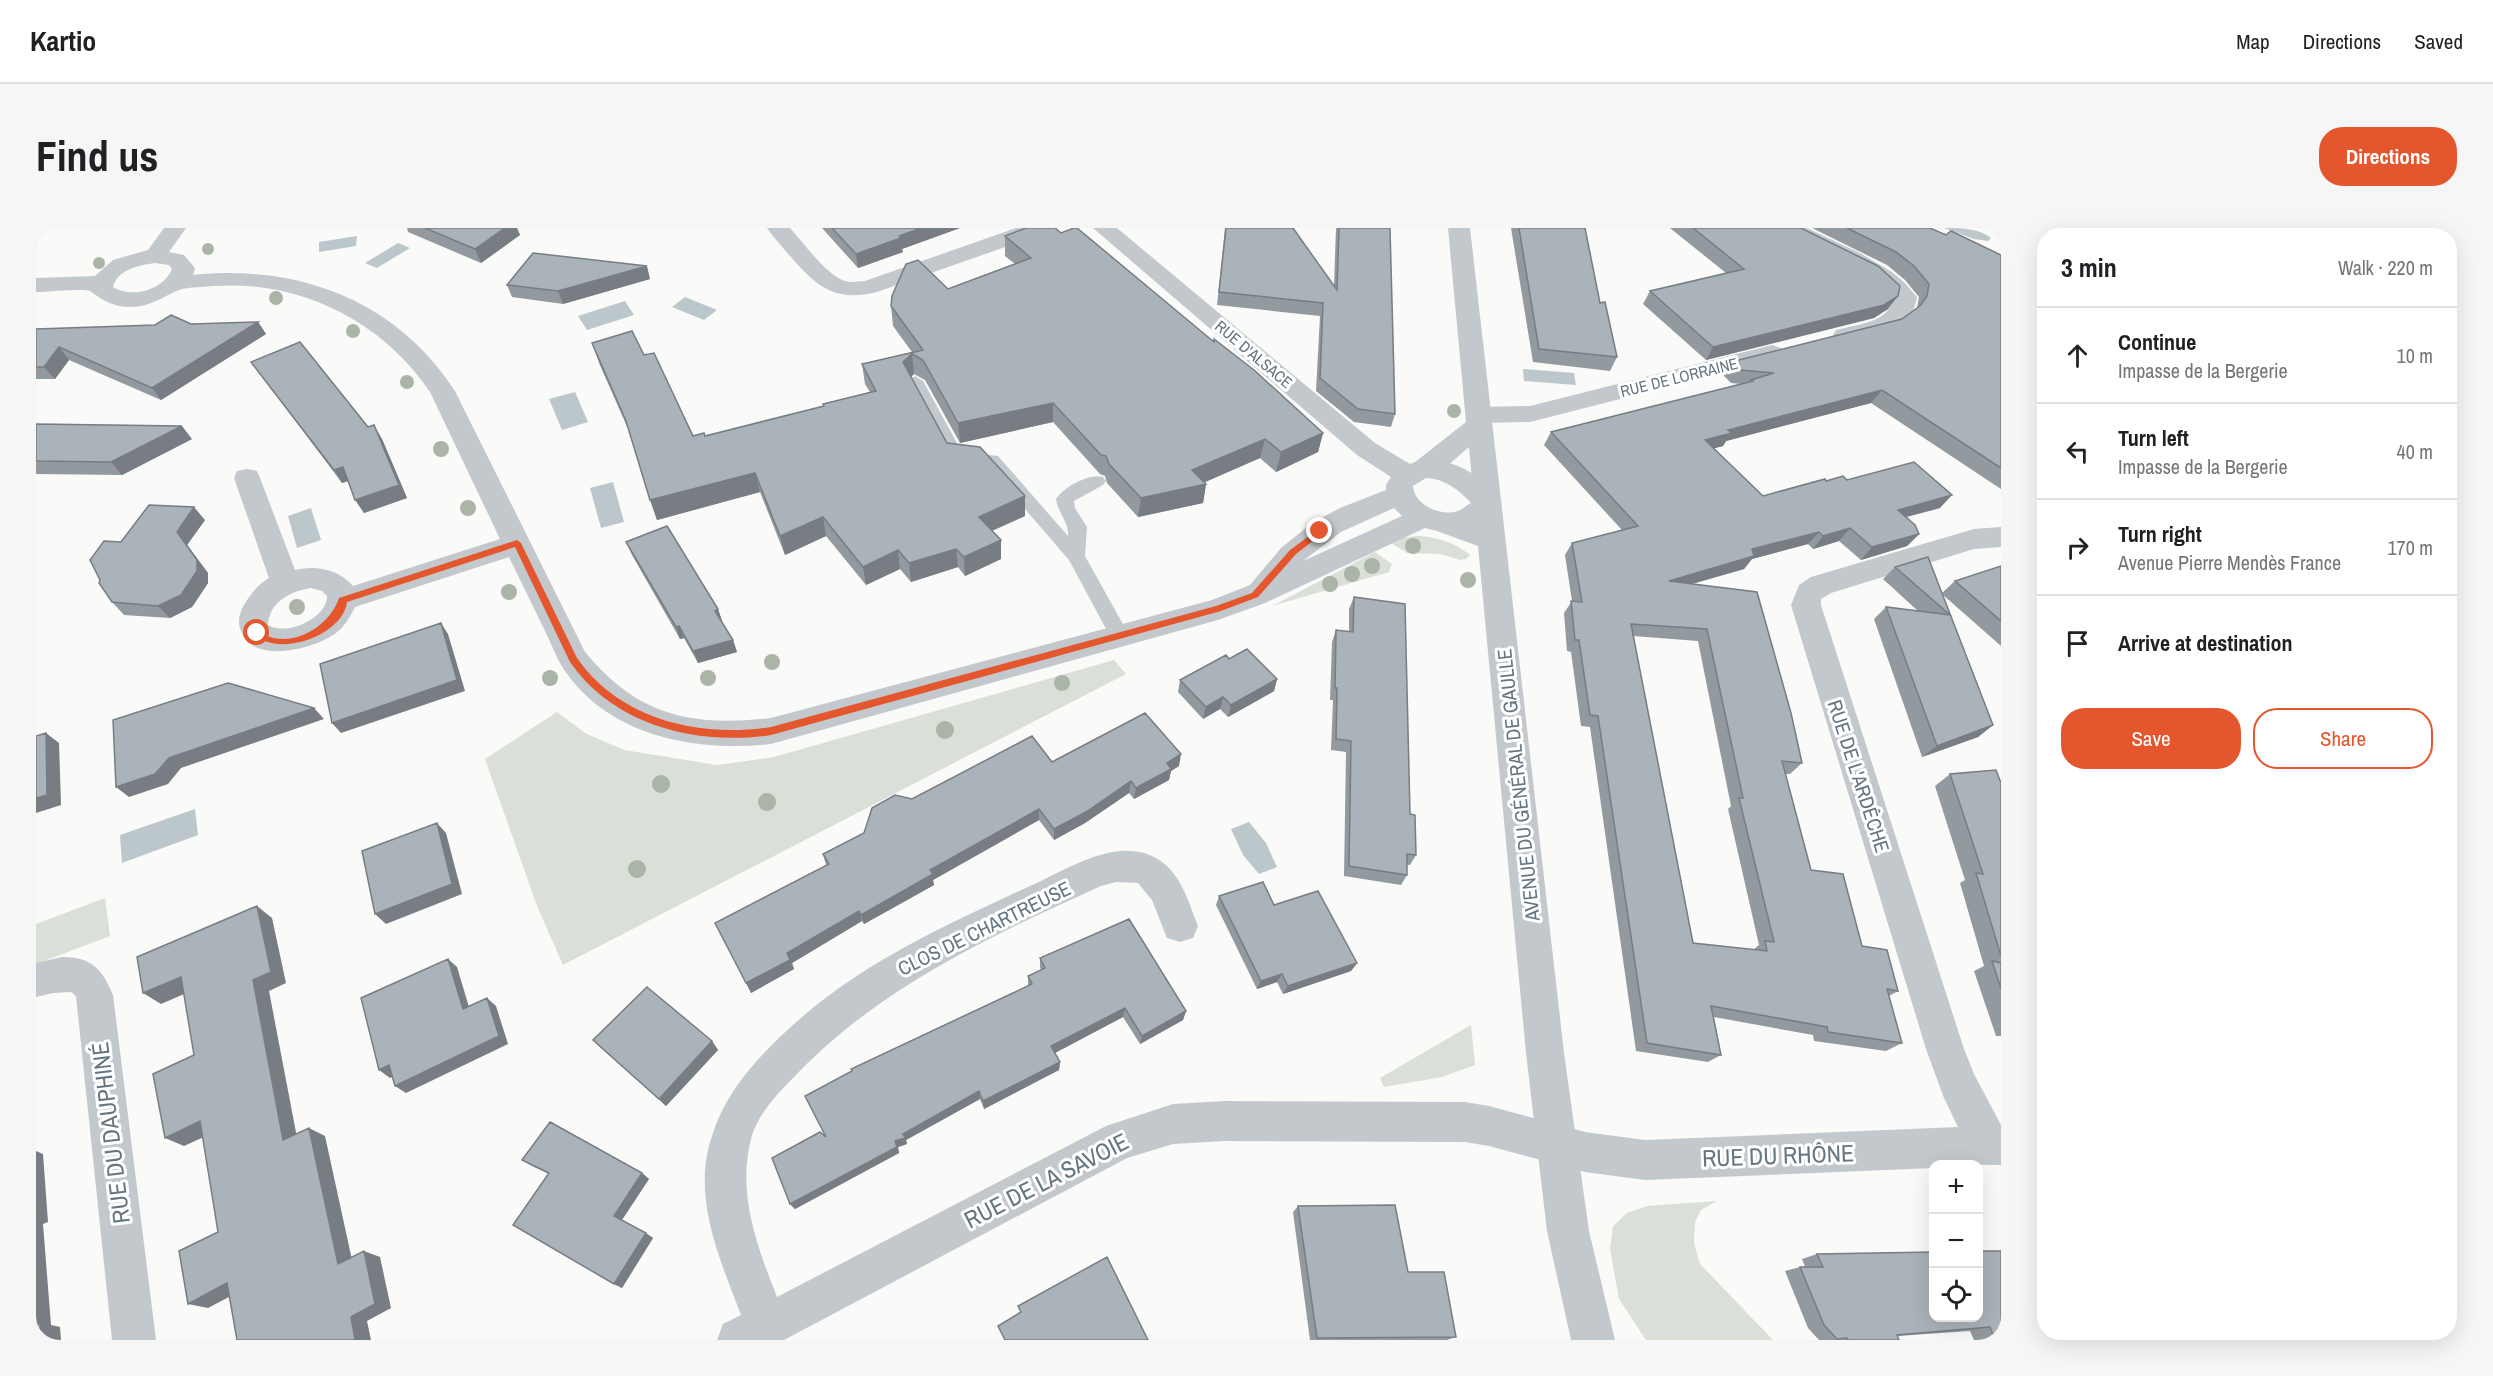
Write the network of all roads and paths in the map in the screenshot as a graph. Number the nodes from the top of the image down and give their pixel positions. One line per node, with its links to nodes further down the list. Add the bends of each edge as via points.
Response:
1 (175, 228): 7 (street)
2 (778, 228): 3 (street, via 828,282 853,289 869,287)
3 (1037, 228)
4 (1104, 228): 16 (street, RUE D'ALSACE, via 1366,449)
5 (1459, 228): 14 (street, AVENUE DU GÉNÉRAL DE GAULLE)
6 (1790, 228): 11 (street, via 1878,272 1905,297 1903,311 1895,319)
7 (154, 256): 8 (street, via 115,268); 9 (street, via 182,263 183,276)
8 (102, 283): 9 (street, via 101,290 106,296 126,301 154,296); 10 (street)
9 (177, 283): 22 (street, via 249,279 289,286 347,306 397,337 432,375)
10 (36, 285)
11 (1826, 340)
12 (1792, 348): 14 (street, RUE DE LORRAINE, via 1530,414)
13 (915, 381): 23 (lane, via 956,457 993,460)
14 (1480, 420): 16 (street); 18 (street, AVENUE DU GÉNÉRAL DE GAULLE)
15 (247, 478): 24 (street)
16 (1410, 480): 18 (street, via 1436,469 1461,477); 19 (street, via 1407,508); 25 (street, via 1320,531 1293,552)
17 (1097, 481): 23 (lane, via 1065,499 1066,509 1078,527)
18 (1488, 504): 19 (street, via 1461,521); 21 (street, AVENUE DU GÉNÉRAL DE GAULLE)
19 (1433, 520): 21 (street); 25 (street)
20 (2001, 537): 31 (street, RUE DE L'ARDÊCHE, via 1974,539 1821,585 1806,597 1808,615 1945,1049 1958,1084)
21 (1492, 540): 30 (street, AVENUE DU GÉNÉRAL DE GAULLE)
22 (517, 543): 26 (street); 27 (street, via 584,675 610,700 625,708 656,723 690,731 726,735 771,731)
23 (1076, 556): 27 (lane)
24 (286, 584): 26 (street, via 326,579 338,585); 26 (street, via 263,598 254,610 252,623 257,633 268,640 303,638 320,630 334,620)
25 (1255, 595): 27 (street)
26 (342, 600)
27 (1119, 635)
28 (1180, 926): 32 (street, CLOS DE CHARTREUSE, via 1161,881 1152,872 1131,866 1098,873 926,951 865,989 791,1051 751,1097 731,1136 725,1160 725,1199)
29 (36, 980): 33 (street, RUE DU DAUPHINÉ, via 75,974 92,987)
30 (1557, 1144): 31 (street, RUE DU RHÔNE, via 1645,1160); 32 (street, RUE DE LA SAVOIE, via 1465,1122 1173,1124 1120,1140); 34 (street, AVENUE DU GÉNÉRAL DE GAULLE, via 1574,1264)
31 (1995, 1146)
32 (753, 1333)
33 (134, 1340)
34 (1593, 1340)

